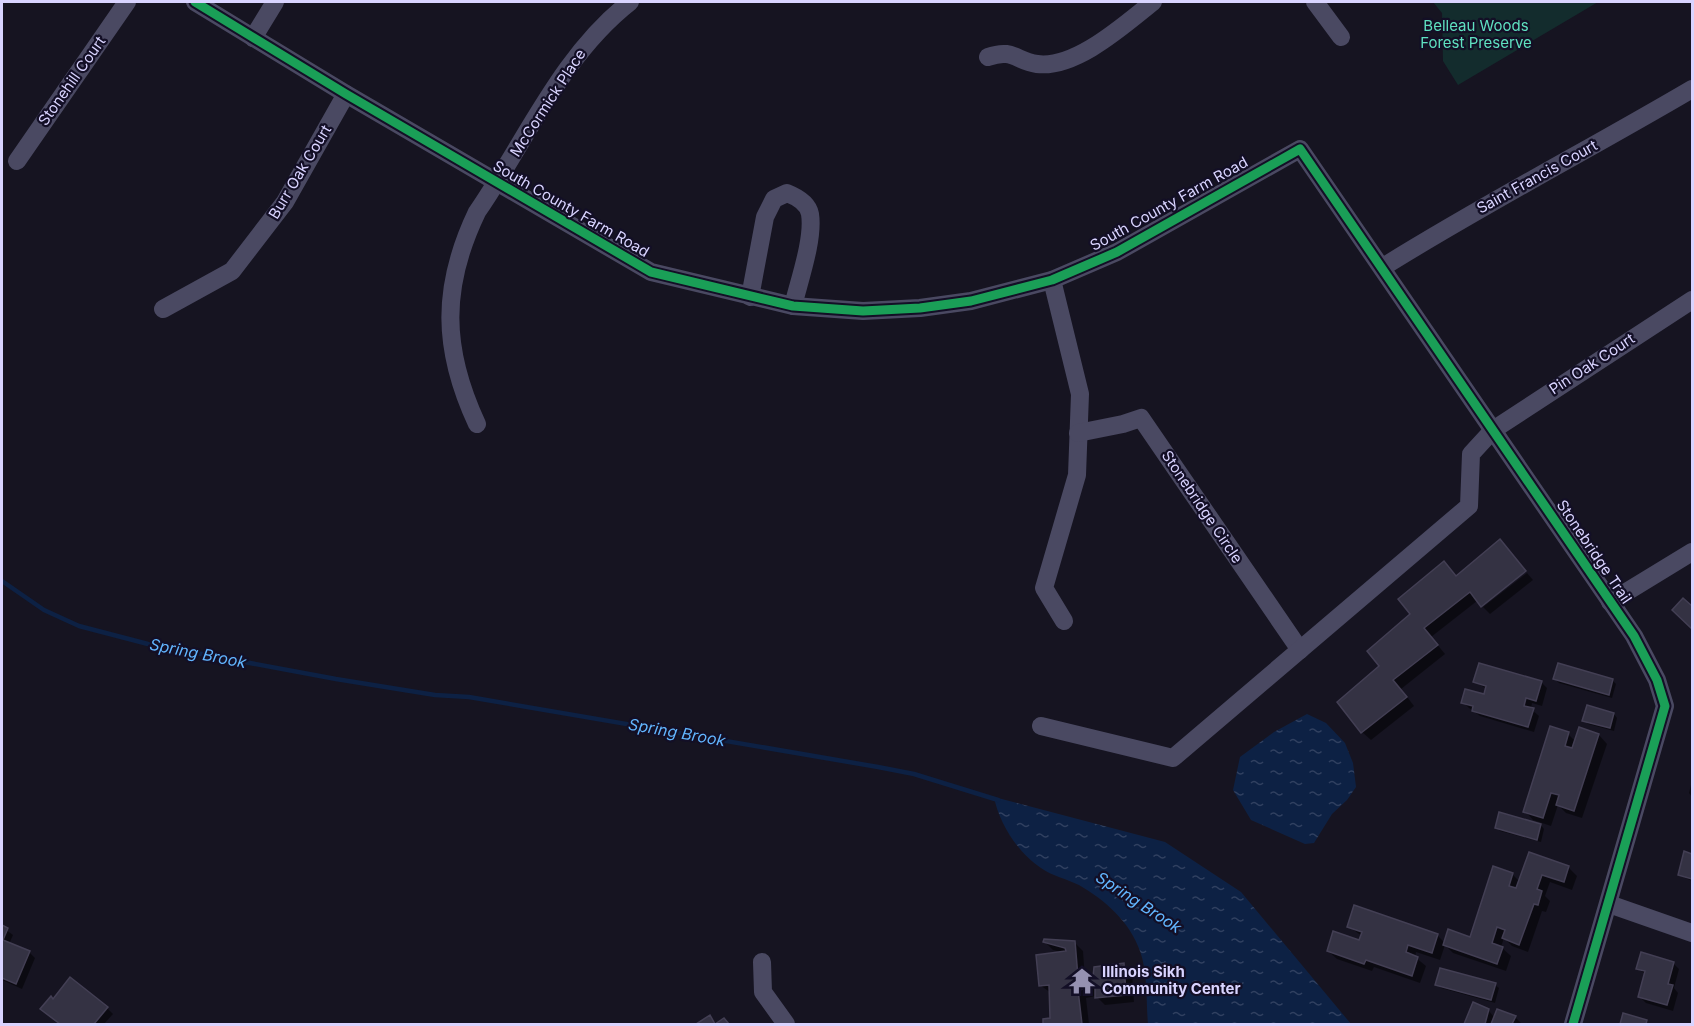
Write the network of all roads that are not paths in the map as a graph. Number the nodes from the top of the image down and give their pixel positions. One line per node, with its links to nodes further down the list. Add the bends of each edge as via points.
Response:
1 (127, 2): 13 (street, Stonehill Court)
2 (195, 2): 8 (street, South County Farm Road)
3 (275, 2): 8 (street)
4 (630, 2): 14 (street, McCormick Place, via 577,54)
5 (1153, 2): 9 (street, via 1091,48 1065,59 1036,64 1012,53)
6 (1315, 2): 7 (street)
7 (1341, 37)
8 (253, 38): 11 (street, South County Farm Road)
9 (988, 57)
10 (1692, 89): 15 (street, Saint Francis Court, via 1487,203)
11 (346, 94): 14 (street, South County Farm Road); 20 (street, Burr Oak Court, via 285,202 232,271)
12 (1300, 149): 15 (street, Stonebridge Trail); 16 (street, South County Farm Road, via 1117,252)
13 (17, 161)
14 (497, 184): 17 (street, South County Farm Road, via 651,272); 21 (street, McCormick Place, via 477,212 465,239 450,297 452,349 458,379)
15 (1383, 267): 22 (street, Stonebridge Trail)
16 (1052, 280): 19 (street, South County Farm Road, via 981,299 920,308 863,311); 23 (street, via 1080,394)
17 (750, 297): 19 (street, South County Farm Road); 19 (street, via 765,217 774,199 787,193 801,199 810,213 808,241)
18 (1692, 300): 22 (street, Pin Oak Court)
19 (793, 306)
20 (163, 309)
21 (477, 424)
22 (1493, 430): 25 (street, Stonebridge Trail); 27 (street, via 1472,454 1469,506)
23 (1078, 433): 26 (street, via 1077,475 1044,588); 27 (street, Stonebridge Circle, via 1141,418)
24 (1692, 552): 25 (street)
25 (1610, 602): 29 (street, Stonebridge Trail, via 1644,654 1665,706)
26 (1064, 621)
27 (1300, 651): 28 (street, via 1173,758)
28 (1041, 726)
29 (1608, 903): 30 (street); 33 (street, Stonebridge Trail)
30 (1692, 933)
31 (762, 962): 32 (street, via 764,992)
32 (786, 1024)
33 (1573, 1024)

